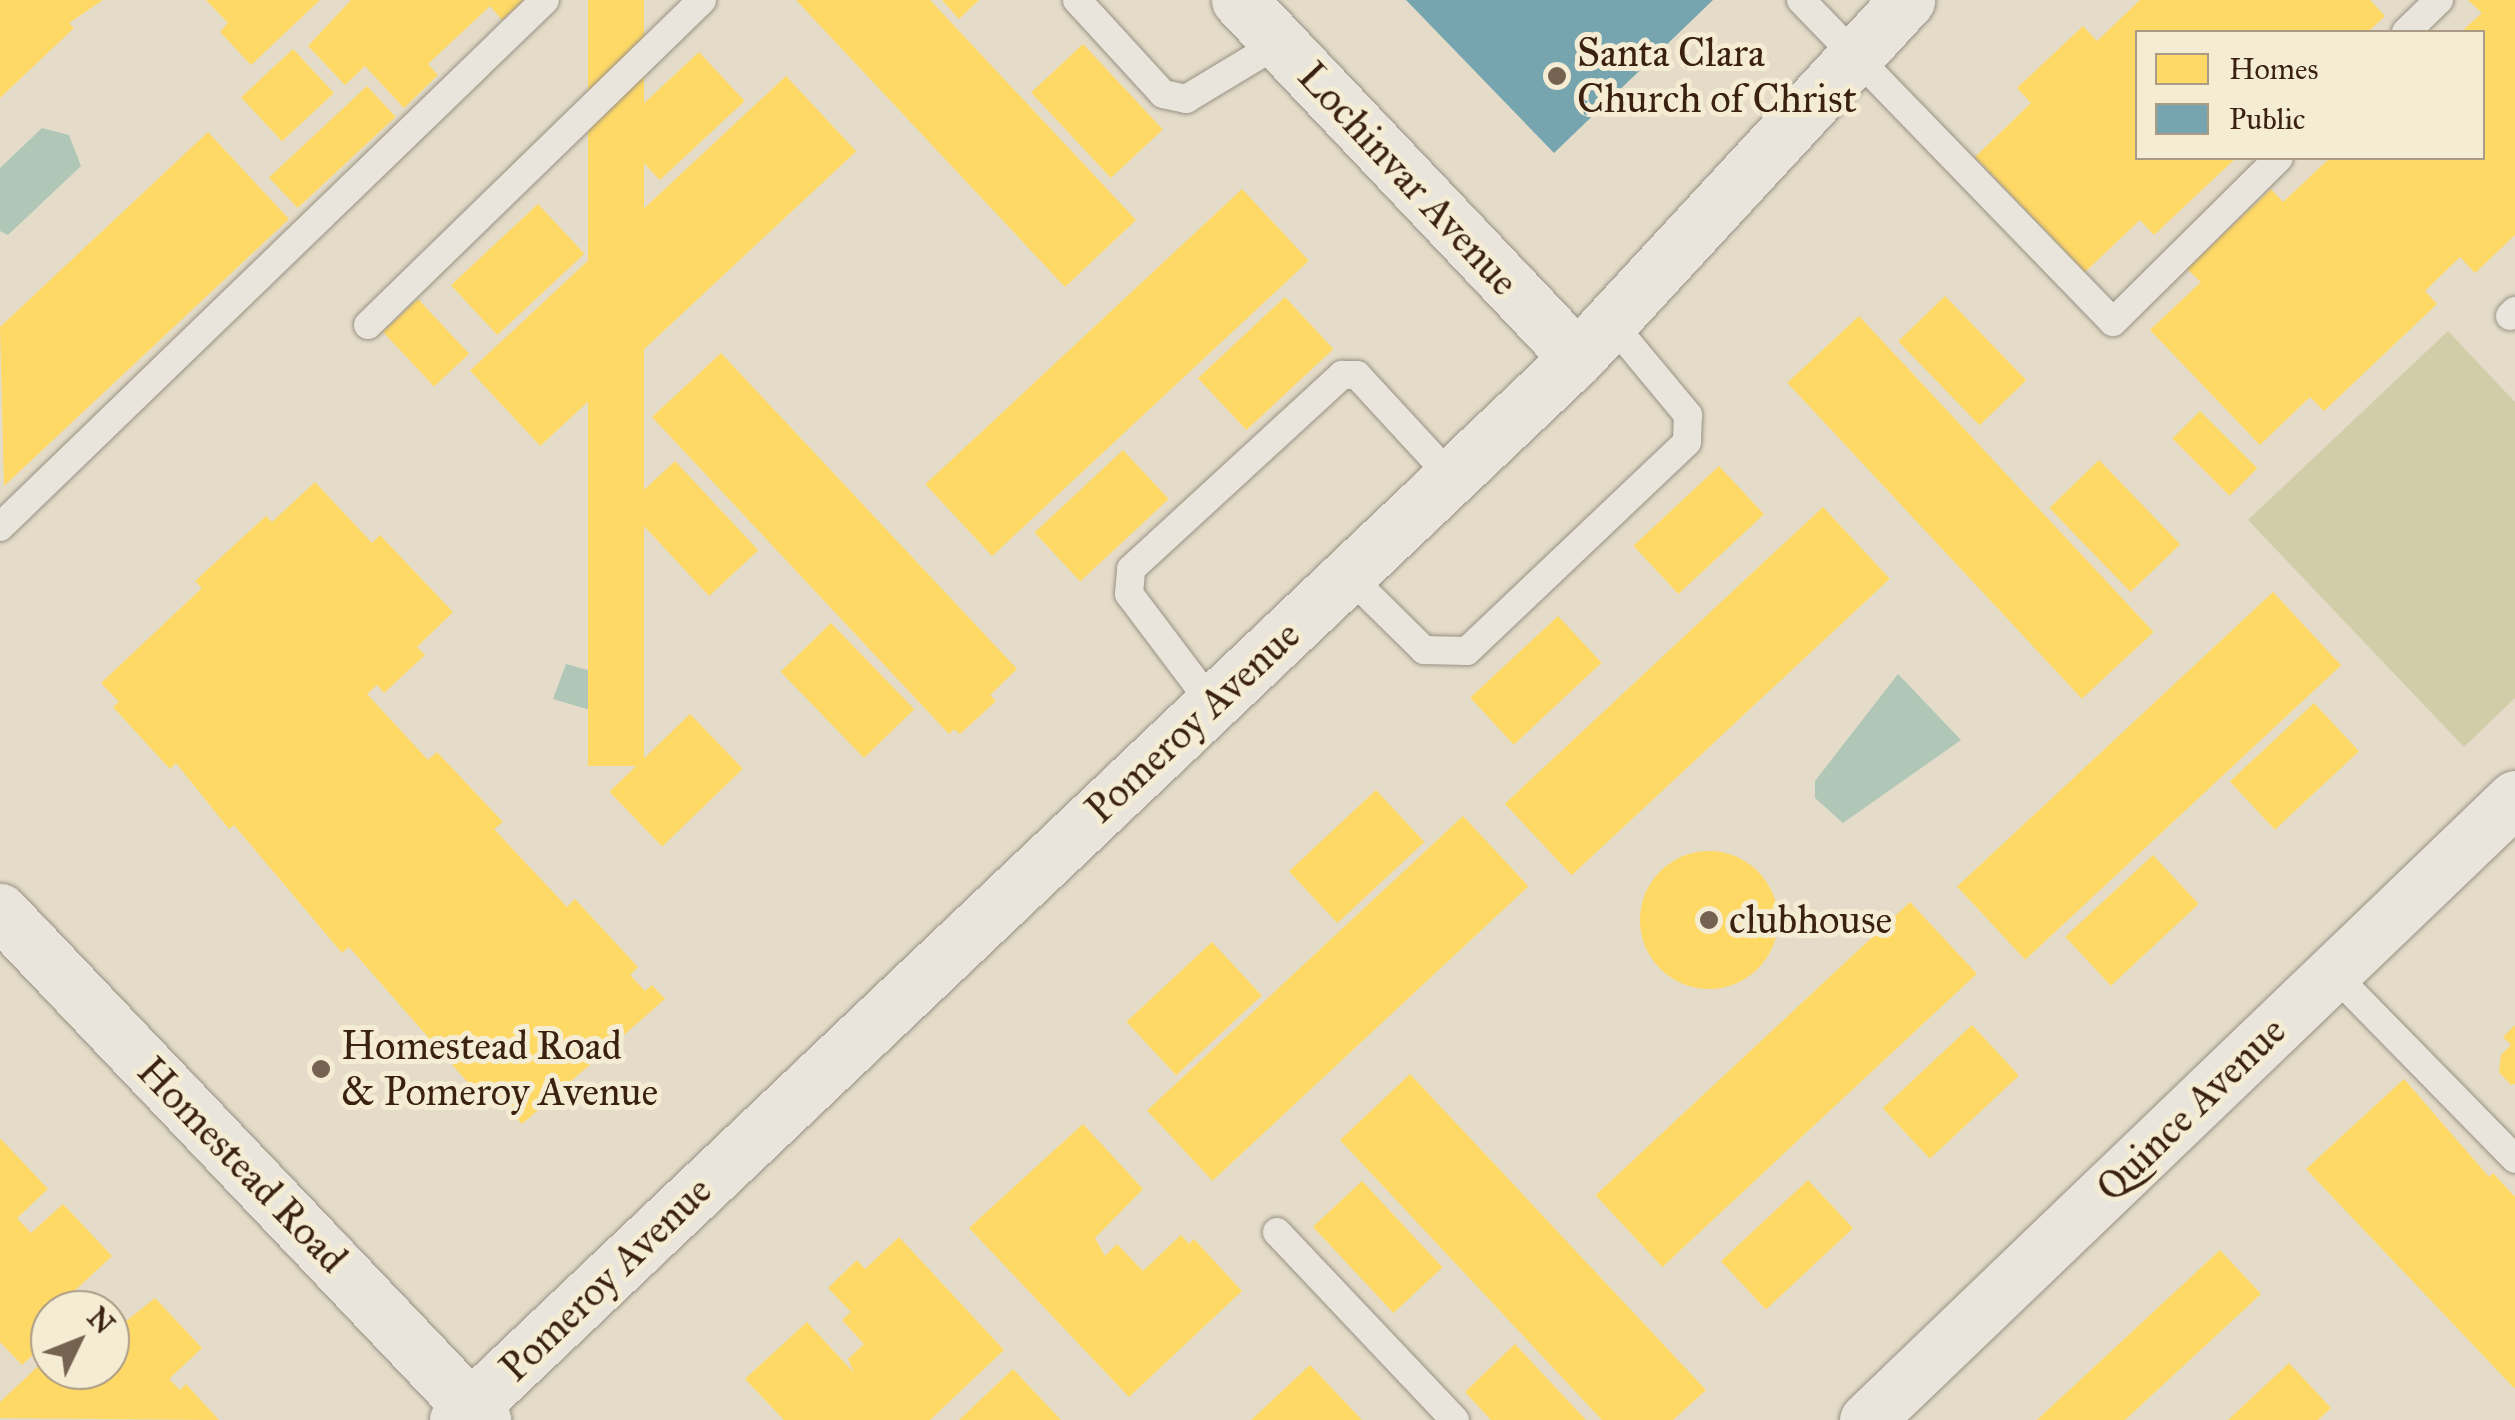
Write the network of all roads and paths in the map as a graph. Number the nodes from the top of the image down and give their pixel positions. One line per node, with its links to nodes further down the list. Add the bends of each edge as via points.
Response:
1 (545, 0): 15 (lane)
2 (702, 0): 12 (lane)
3 (1077, 0): 9 (lane, via 1163,94 1186,99)
4 (1238, 0): 9 (street, Lochinvar Avenue)
5 (1800, 0): 10 (lane)
6 (1907, 0): 10 (street, Pomeroy Avenue)
7 (2439, 0): 8 (lane)
8 (2408, 30)
9 (1279, 43): 13 (street, Lochinvar Avenue)
10 (1854, 56): 11 (lane, via 2113,322); 13 (street, Pomeroy Avenue)
11 (2277, 160)
12 (368, 324)
13 (1594, 339): 14 (street, Pomeroy Avenue); 16 (lane, via 1688,414 1688,442 1468,652 1424,650)
14 (1451, 477): 16 (street, Pomeroy Avenue); 17 (lane, via 1356,374 1342,375 1131,569 1129,594)
15 (0, 528)
16 (1348, 576): 17 (street, Pomeroy Avenue)
17 (1212, 704): 23 (street, Pomeroy Avenue)
18 (2515, 798): 20 (street, Quince Avenue)
19 (0, 911): 23 (street, Homestead Road)
20 (2333, 973): 21 (lane); 25 (street, Quince Avenue)
21 (2515, 1159)
22 (1277, 1232): 24 (lane)
23 (470, 1416)
24 (1455, 1420)
25 (1867, 1420)

